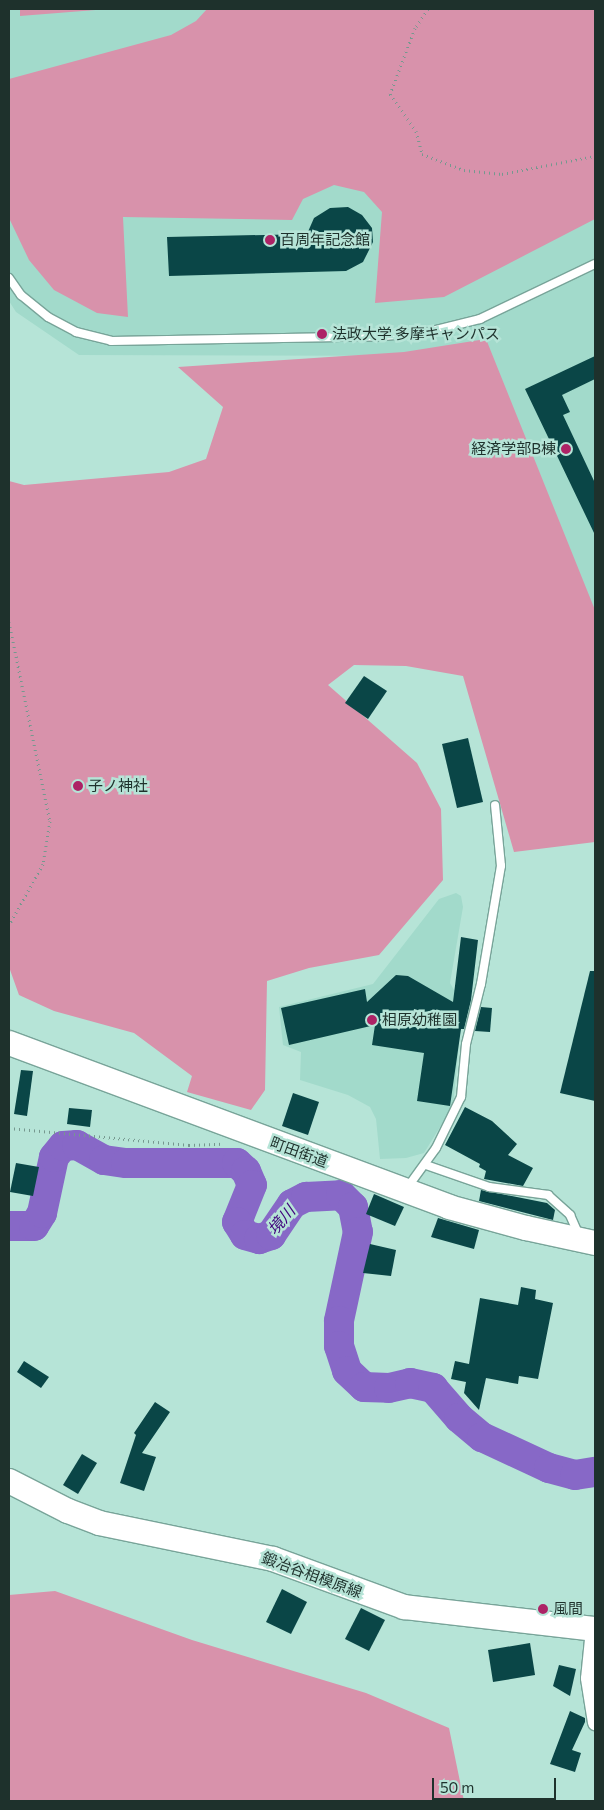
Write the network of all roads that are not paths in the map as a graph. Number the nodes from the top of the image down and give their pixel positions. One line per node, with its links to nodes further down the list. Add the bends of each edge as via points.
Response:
1 (595, 264): 2 (lane, via 480,318 453,327 365,337 111,341 76,332 48,317 21,295)
2 (9, 278)
3 (495, 805): 5 (lane, via 501,866 481,984 466,1044 461,1097)
4 (9, 1043): 6 (main road, 町田街道)
5 (426, 1165): 6 (lane); 7 (lane, via 489,1187 548,1195 570,1215)
6 (404, 1191): 7 (main road, 町田街道, via 489,1219)
7 (591, 1243)
8 (9, 1480): 9 (main road, 鍛冶谷相模原線, via 68,1511 99,1523 273,1559 404,1607)
9 (594, 1629): 10 (street, via 588,1678)
10 (595, 1722)

